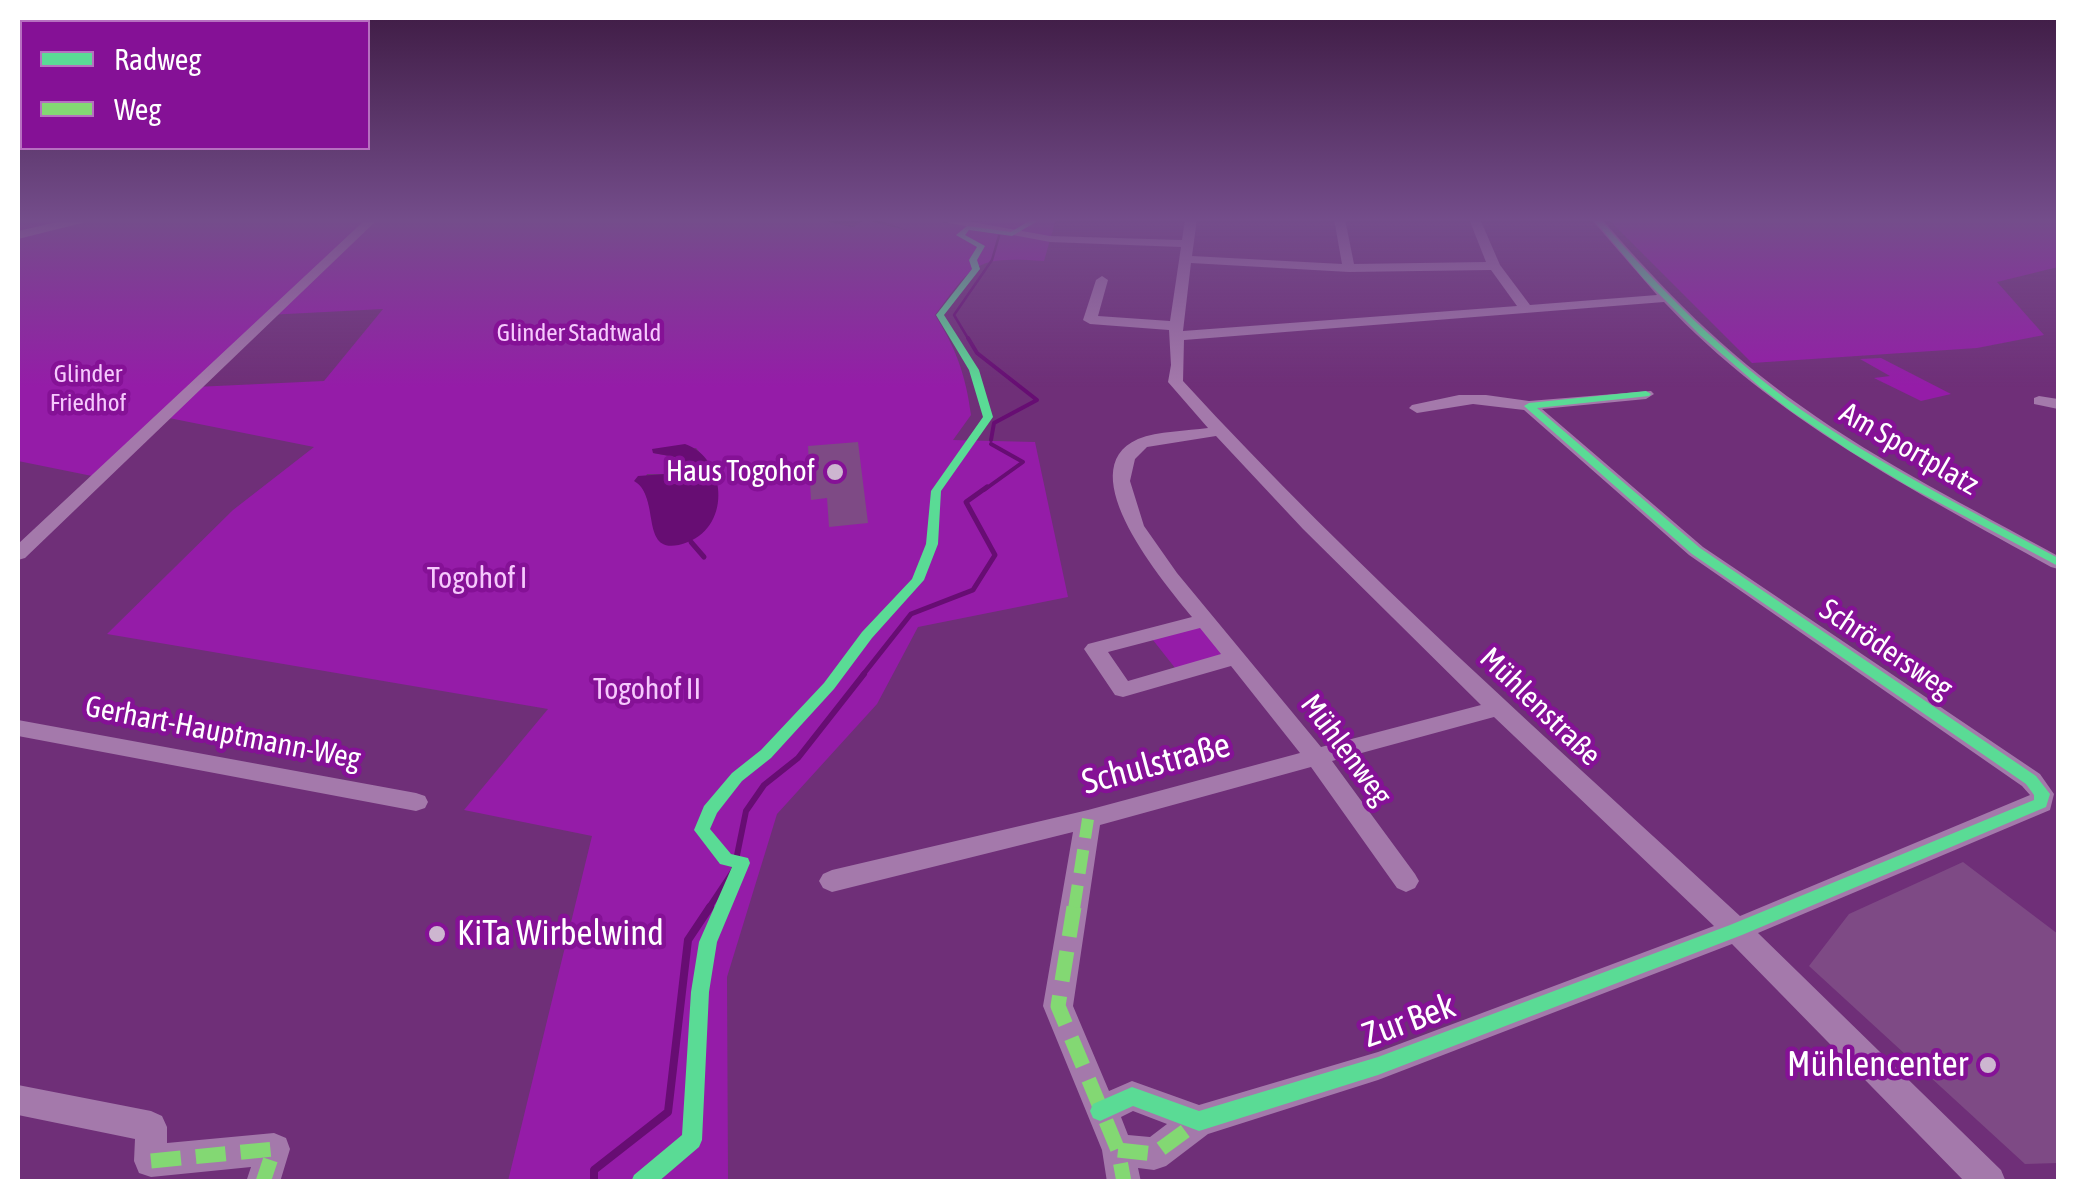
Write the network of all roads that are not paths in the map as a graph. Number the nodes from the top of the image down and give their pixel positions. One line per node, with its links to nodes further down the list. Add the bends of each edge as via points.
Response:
1 (315, 275): 15 (street)
2 (1183, 275): 8 (street, Mühlenstraße)
3 (1501, 275): 7 (street)
4 (1647, 275): 6 (street, Am Sportplatz)
5 (1102, 280): 8 (street, via 1090,320)
6 (1668, 298): 7 (street); 16 (street, Am Sportplatz, via 1742,366 1839,440)
7 (1527, 310): 8 (street)
8 (1176, 331): 14 (street, Mühlenstraße, via 1175,382)
9 (1646, 394): 12 (street)
10 (2039, 401): 11 (street)
11 (2058, 404)
12 (1529, 406): 13 (street, via 1476,398); 26 (street, Schrödersweg, via 1696,551 2010,764 2042,794 2041,804 2028,811)
13 (1416, 408)
14 (1219, 432): 17 (street, Mühlenweg, via 1142,442 1127,458 1121,481 1136,526); 19 (street, Mühlenstraße)
15 (18, 554)
16 (2058, 563)
17 (1206, 620): 18 (street, Mühlenweg); 18 (street, via 1095,650 1123,690)
18 (1236, 656): 21 (street, Mühlenweg)
19 (1496, 708): 21 (street, Schulstraße); 26 (street, Mühlenstraße)
20 (18, 728): 22 (street, Gerhart-Hauptmann-Weg)
21 (1316, 758): 23 (street, Schulstraße); 24 (street, Mühlenweg)
22 (416, 802)
23 (1088, 819): 25 (street, Schulstraße); 28 (street, via 1058,1006)
24 (1406, 881)
25 (832, 882)
26 (1736, 930): 29 (street, Zur Bek, via 1378,1066); 32 (street, Mühlenstraße)
27 (18, 1100): 31 (street, via 151,1128 151,1161 274,1149)
28 (1100, 1111): 29 (street, via 1132,1096); 30 (street)
29 (1199, 1121): 30 (street, Zur Bek, via 1154,1154)
30 (1121, 1166)
31 (262, 1182)
32 (1989, 1182)

